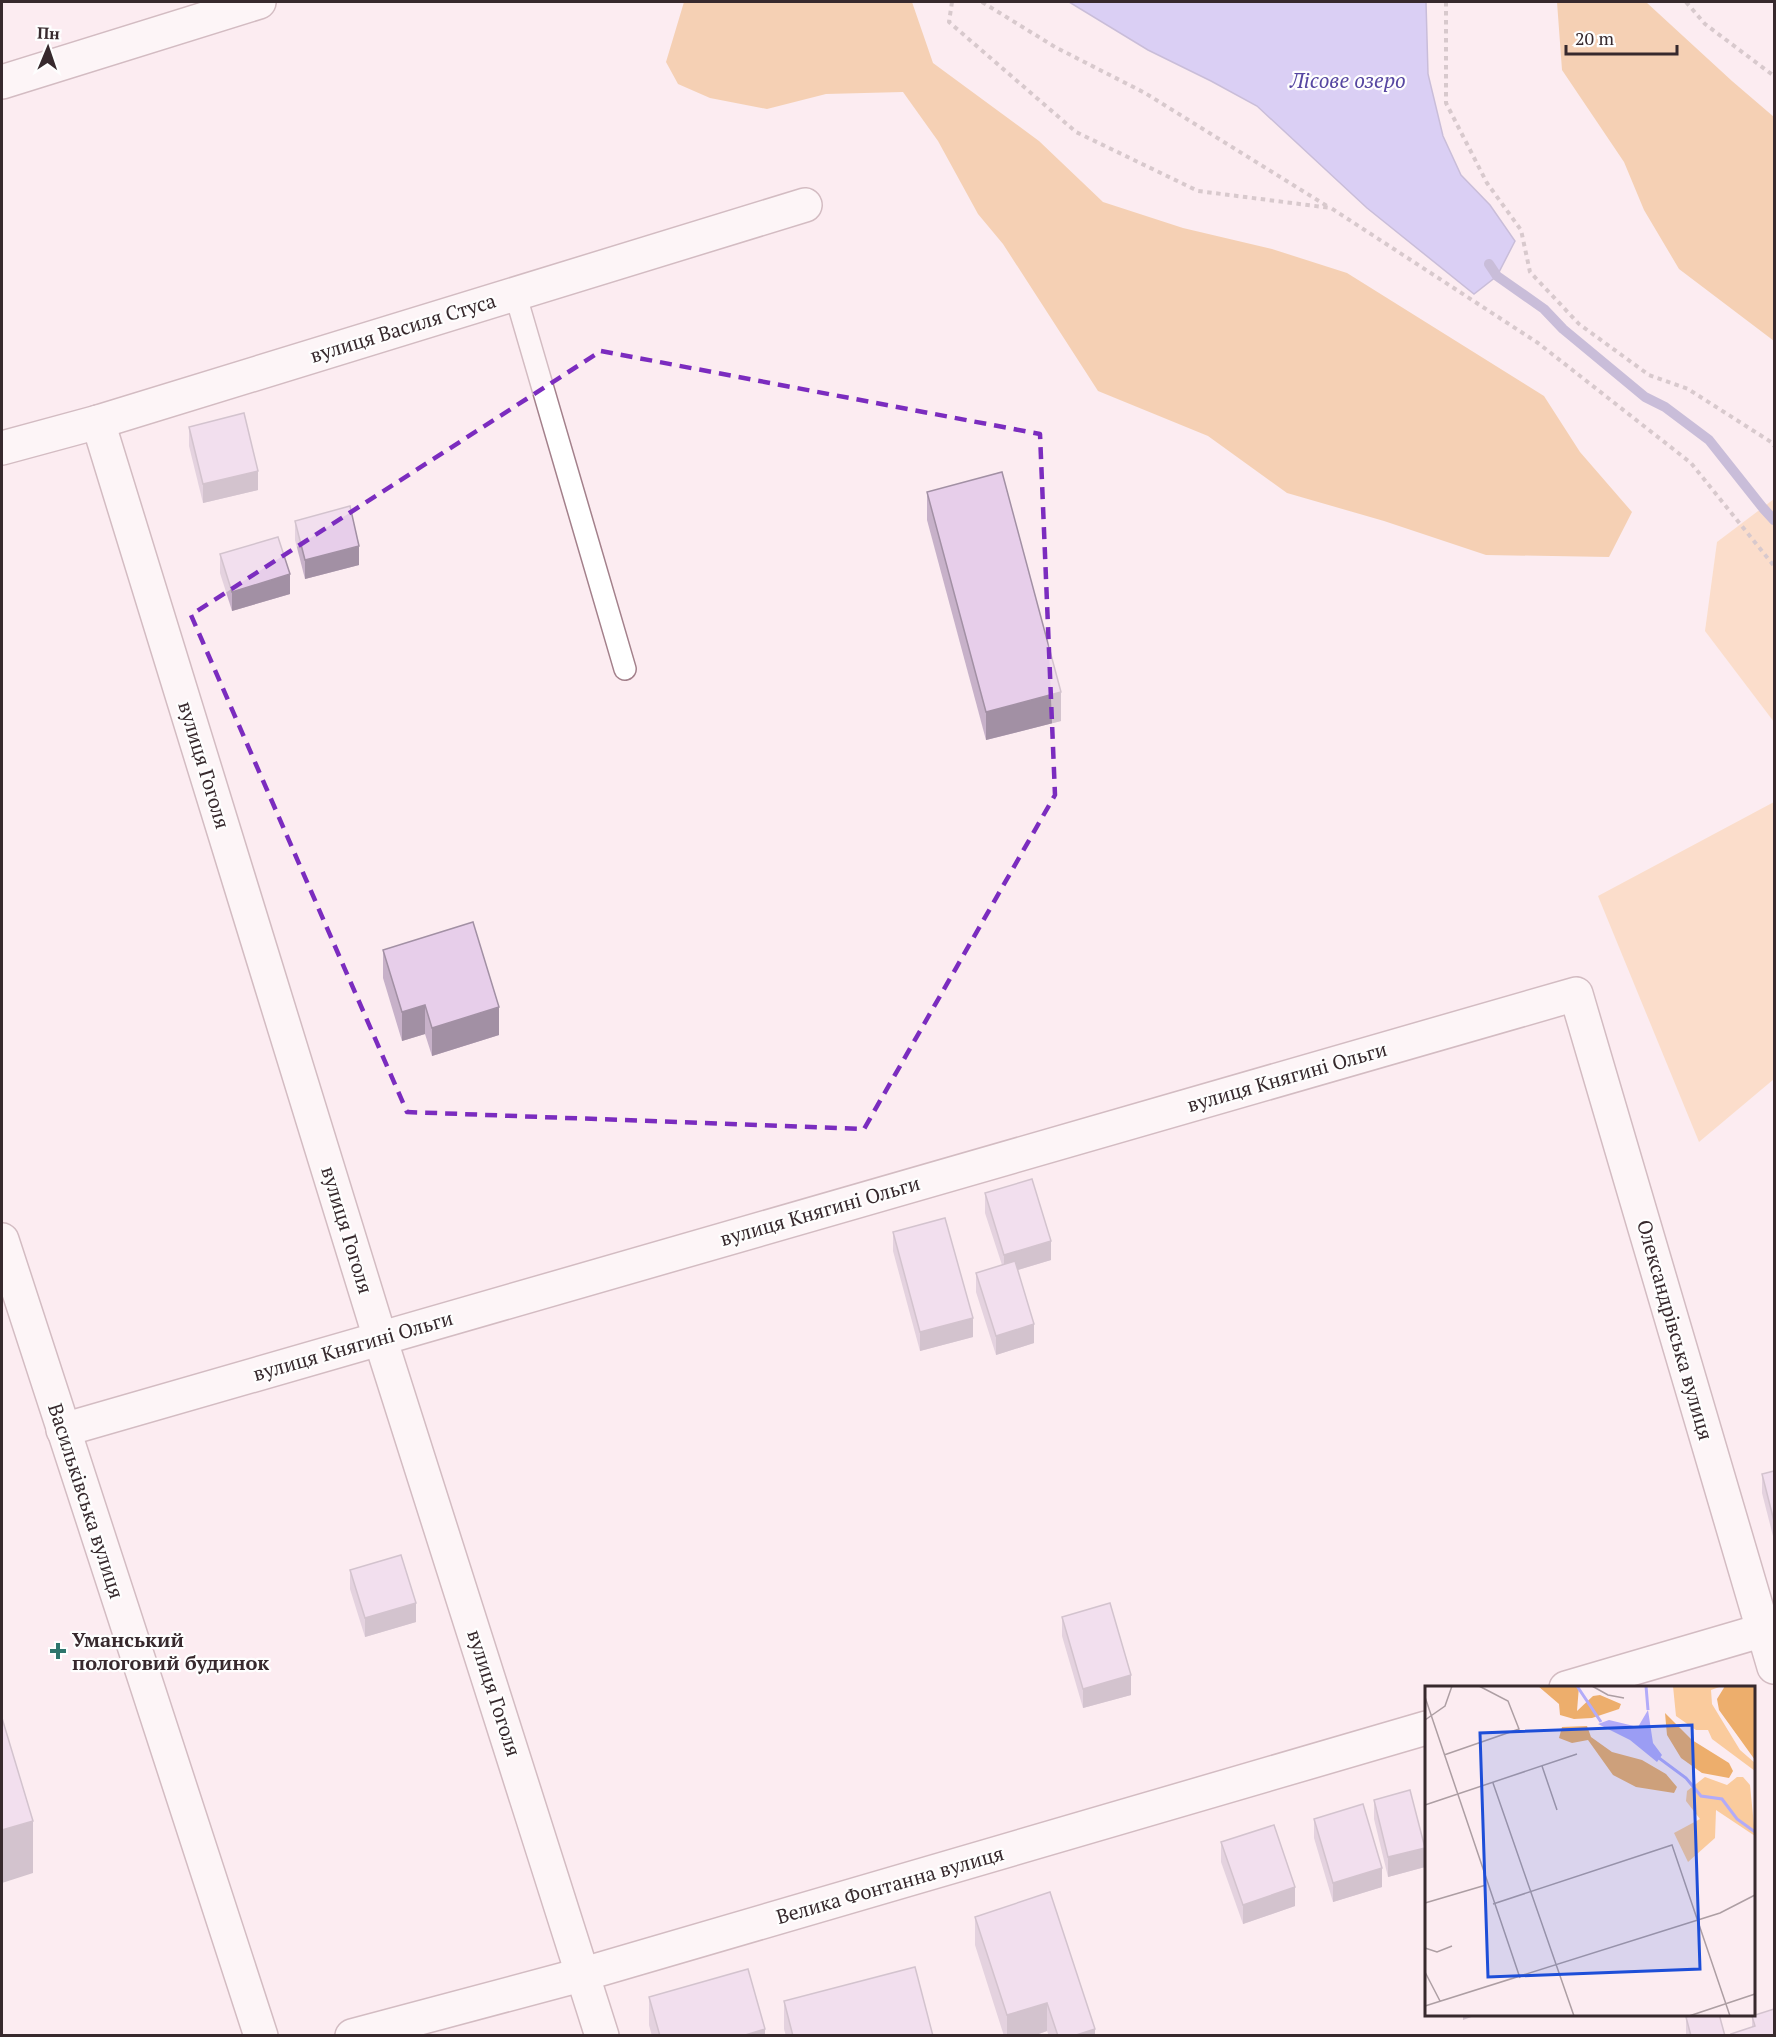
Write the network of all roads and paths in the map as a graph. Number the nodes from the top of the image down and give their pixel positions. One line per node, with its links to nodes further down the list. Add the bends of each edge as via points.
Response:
1 (259, 2): 7 (street)
2 (952, 2): 9 (path, via 949,22 1076,132 1198,191)
3 (982, 2): 9 (path, via 1145,93)
4 (1446, 2): 12 (path, via 1446,103 1487,183 1521,230 1530,272 1580,324 1649,375 1688,389)
5 (1686, 2): 6 (path, via 1705,24)
6 (1774, 76)
7 (2, 82)
8 (805, 205): 10 (street, вулиця Василя Стуса)
9 (1331, 208): 14 (path, via 1538,343 1691,463)
10 (515, 293): 11 (street, вулиця Василя Стуса); 15 (lane)
11 (98, 422): 13 (street, вулиця Василя Стуса); 18 (street, вулиця Гоголя)
12 (1774, 446)
13 (2, 448)
14 (1774, 566)
15 (625, 669)
16 (1576, 994): 18 (street, вулиця Княгині Ольги); 20 (street, Олександрівська вулиця)
17 (4, 1260): 19 (street, Васильківська вулиця)
18 (380, 1338): 19 (street, вулиця Княгині Ольги); 24 (street, вулиця Гоголя)
19 (63, 1430): 25 (street, Васильківська вулиця)
20 (1769, 1628): 21 (street, Олександрівська вулиця); 22 (street)
21 (1774, 1667)
22 (1573, 1686)
23 (1425, 1728): 24 (street, Велика Фонтанна вулиця)
24 (584, 1974): 26 (street, Велика Фонтанна вулиця); 27 (street, вулиця Гоголя)
25 (261, 2036)
26 (352, 2036)
27 (602, 2036)

